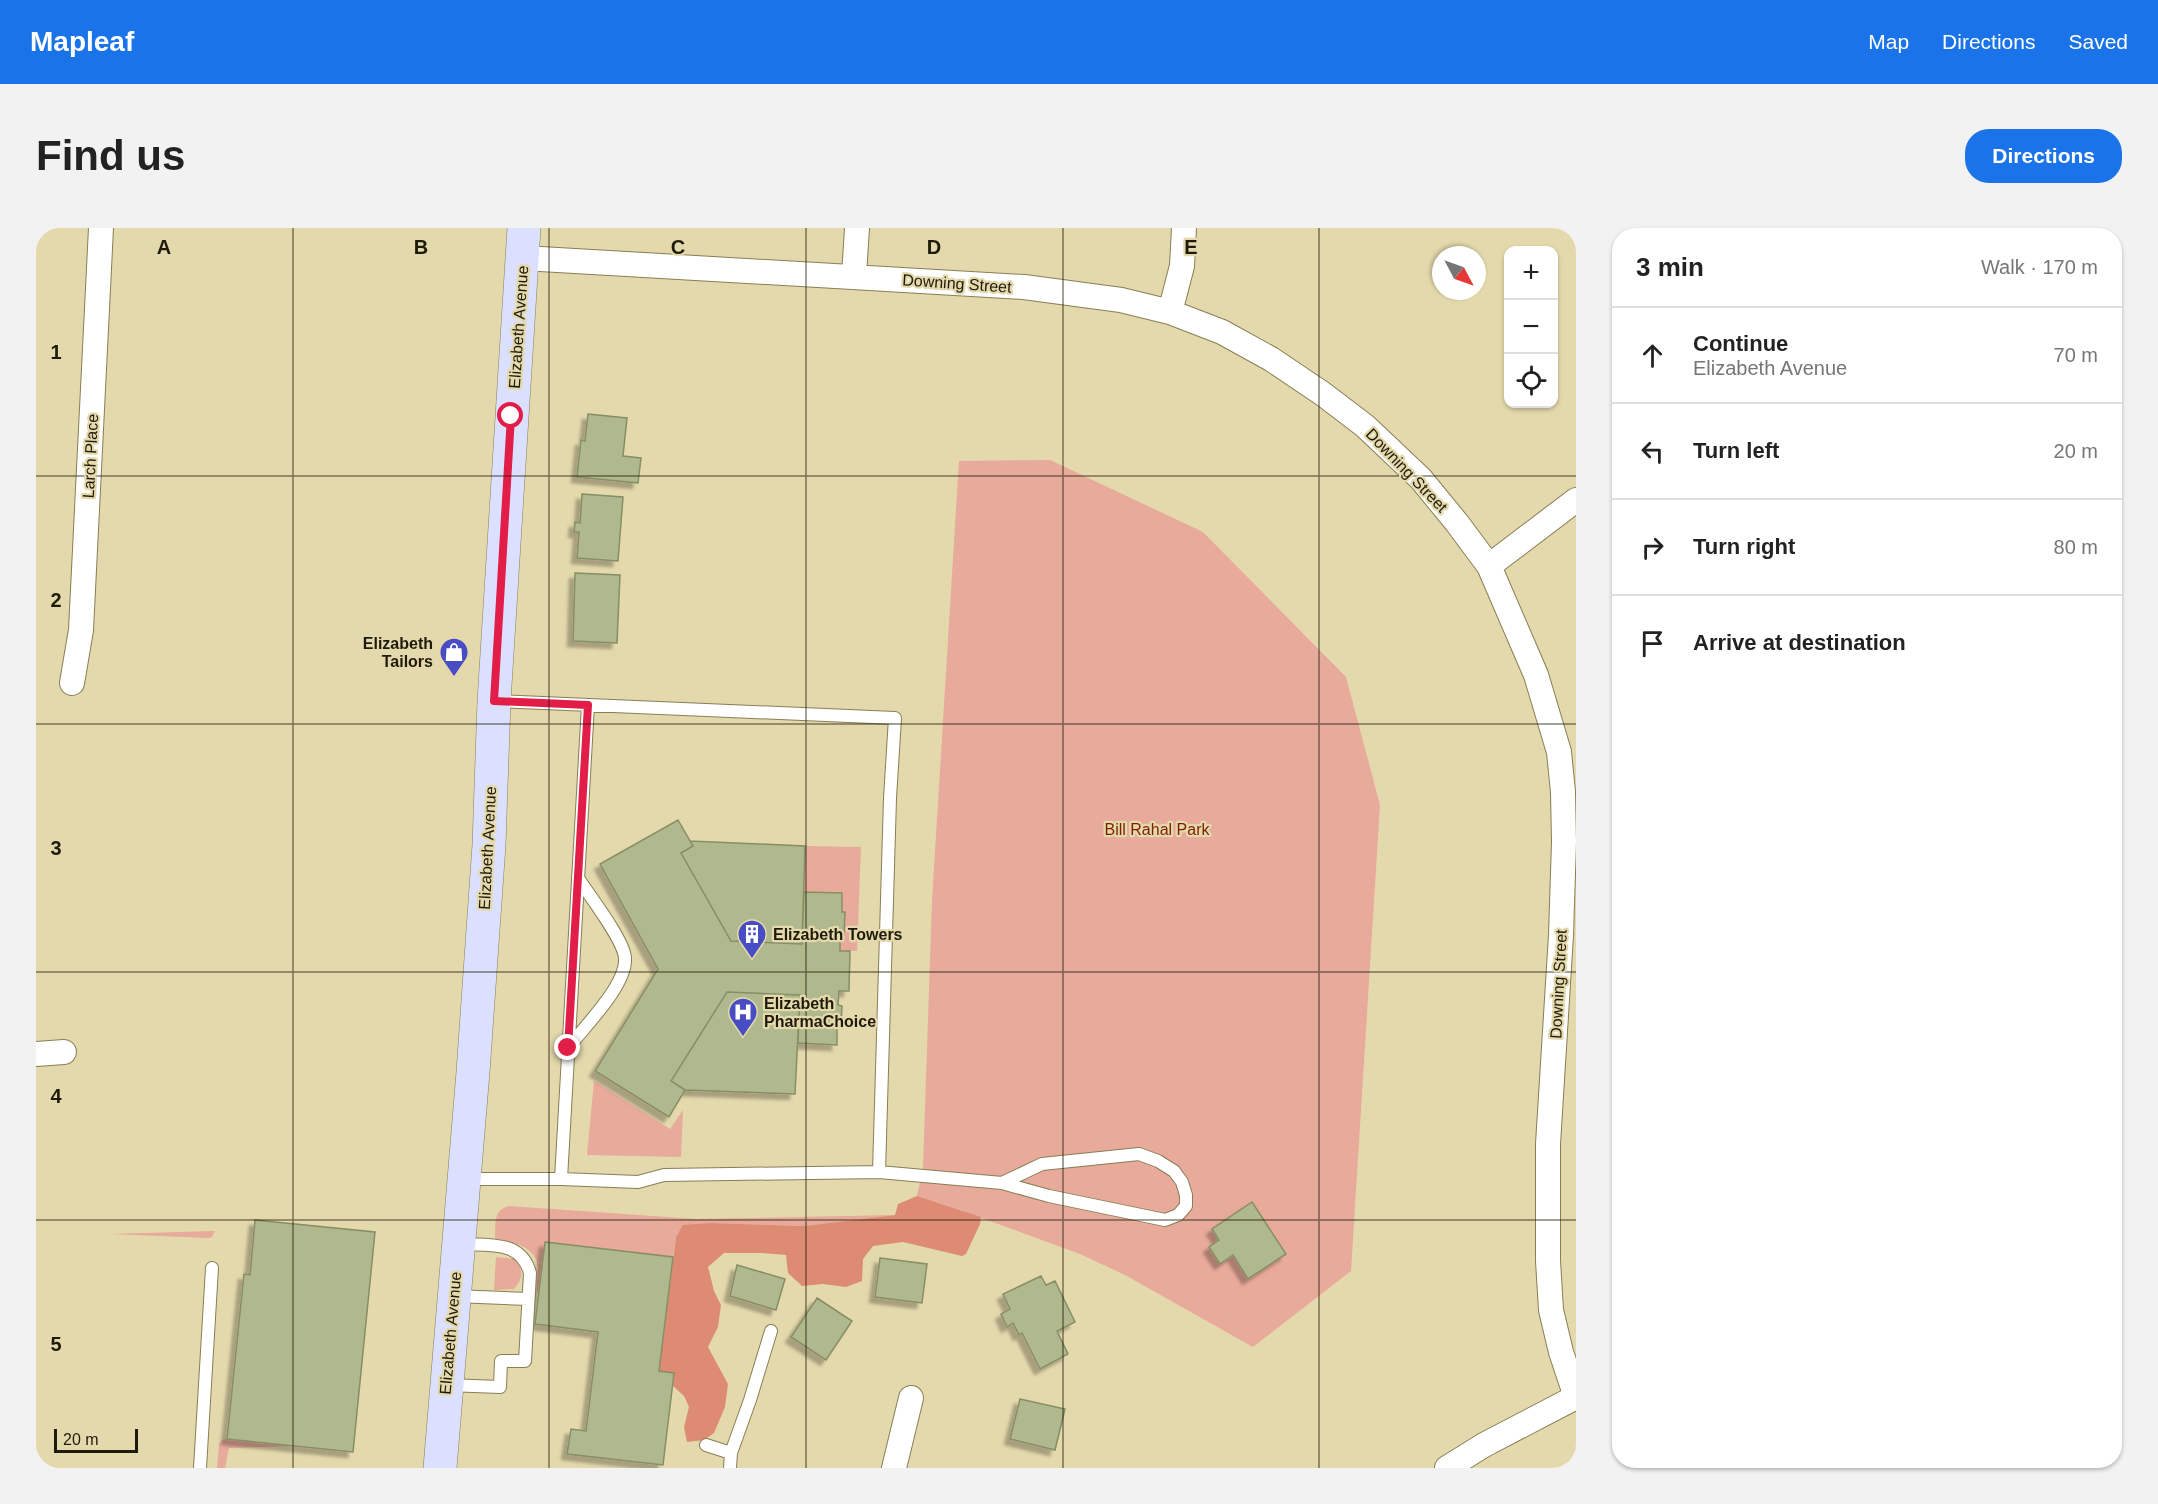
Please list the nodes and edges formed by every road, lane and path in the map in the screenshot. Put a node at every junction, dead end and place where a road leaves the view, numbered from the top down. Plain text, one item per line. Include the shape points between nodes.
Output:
1 (101, 228) edge
2 (857, 228) edge
3 (1184, 228) edge
4 (524, 243) edge
5 (854, 276) junction
6 (1170, 312) junction
7 (1576, 500) edge
8 (1490, 566) junction
9 (72, 682) dead end
10 (494, 701) junction
11 (588, 705) junction
12 (578, 878) junction
13 (568, 1048) junction
14 (64, 1052) dead end
15 (36, 1054) edge
16 (879, 1172) junction
17 (464, 1179) junction
18 (561, 1179) junction
19 (1002, 1183) junction
20 (458, 1244) junction
21 (212, 1268) dead end
22 (453, 1296) junction
23 (528, 1299) junction
24 (771, 1331) dead end
25 (446, 1384) junction
26 (1576, 1397) edge
27 (911, 1398) dead end
28 (706, 1445) dead end
29 (732, 1453) junction
30 (200, 1468) edge
31 (440, 1468) edge
32 (730, 1468) edge
33 (894, 1468) edge
34 (1447, 1468) edge

1 - 9 street, Larch Place via 81,630
2 - 5 street
3 - 6 street via 1182,266
4 - 5 street, Downing Street
4 - 10 main road, Elizabeth Avenue
5 - 6 street, Downing Street via 1024,287 1121,300
6 - 8 street, Downing Street via 1222,332 1271,360 1365,426 1421,479
7 - 8 street
8 - 26 street, Downing Street via 1536,675 1558,752 1563,792 1561,934 1548,1144 1548,1261 1551,1310
10 - 11 lane
10 - 17 main road, Elizabeth Avenue via 489,845
11 - 12 lane
11 - 16 lane via 895,718
12 - 13 lane
12 - 13 lane via 617,938 625,958 621,980
13 - 18 lane
14 - 15 street
16 - 18 lane via 664,1175 638,1182
16 - 19 lane
17 - 18 lane
17 - 20 main road, Elizabeth Avenue
19 - 19 lane via 1165,1220 1178,1215 1186,1206 1182,1182 1174,1171 1138,1154 1042,1164
20 - 22 main road, Elizabeth Avenue
20 - 23 lane via 506,1247 521,1254 530,1273
21 - 30 lane
22 - 23 lane
22 - 25 main road, Elizabeth Avenue
23 - 25 lane via 525,1361 501,1361 500,1387
24 - 29 lane
25 - 31 main road, Elizabeth Avenue
26 - 34 street
27 - 33 street
28 - 29 lane
29 - 32 lane

